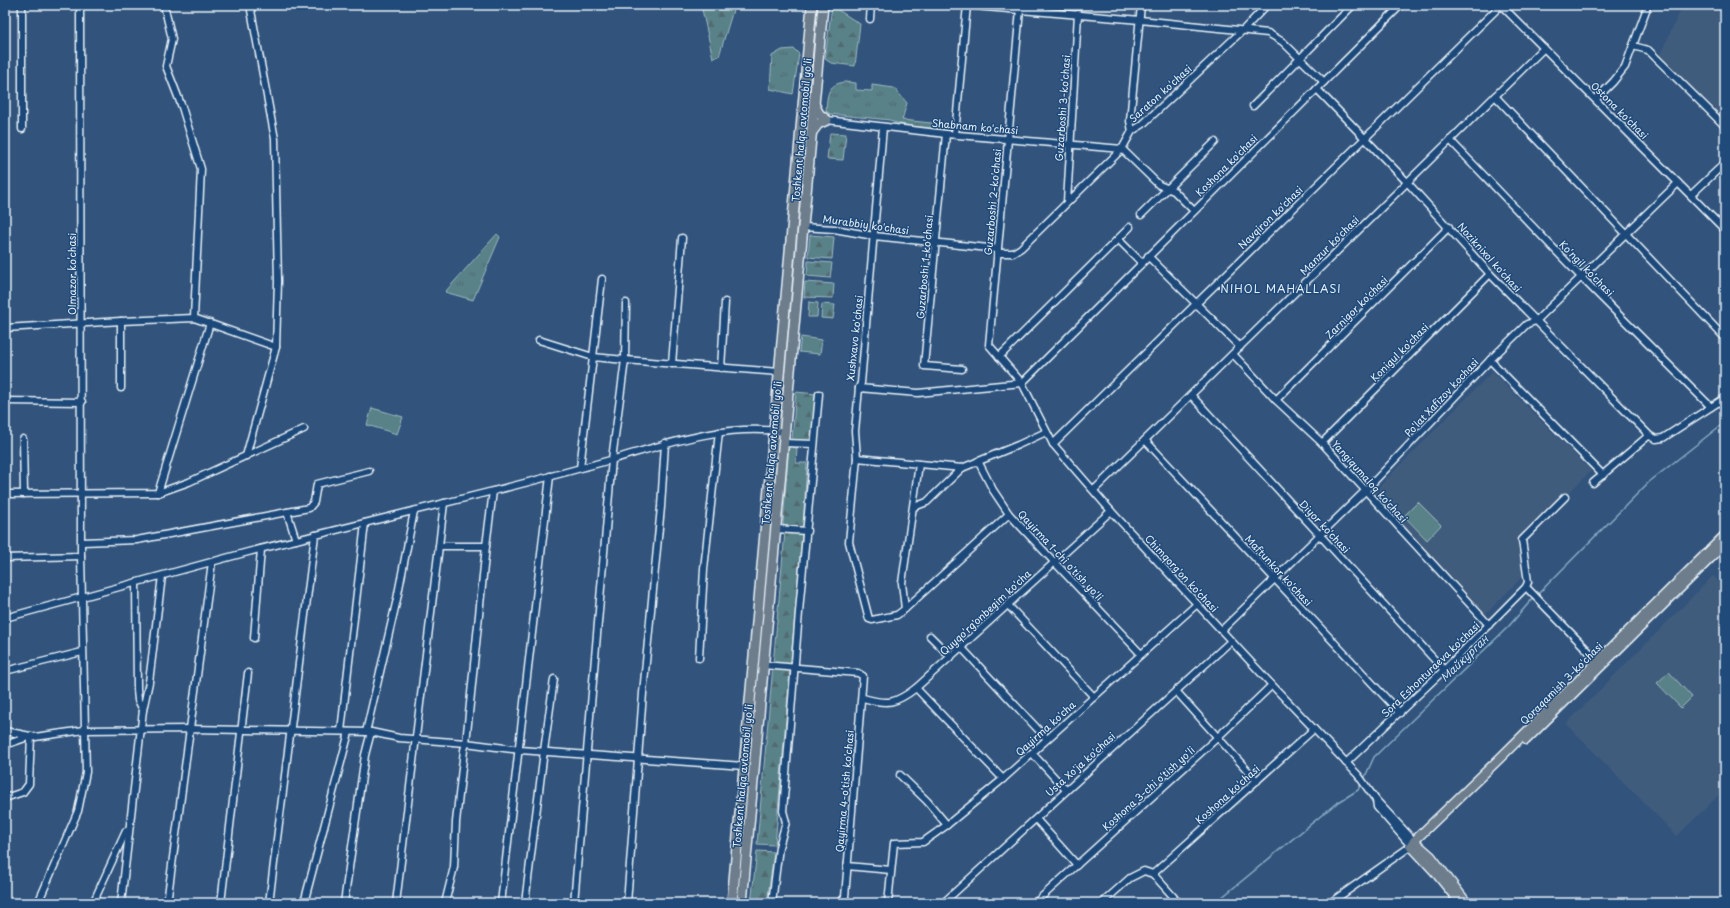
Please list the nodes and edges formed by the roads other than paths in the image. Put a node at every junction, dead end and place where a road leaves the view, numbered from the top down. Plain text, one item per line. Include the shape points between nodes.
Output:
1 (22, 5) edge
2 (80, 5) edge
3 (164, 5) edge
4 (250, 5) edge
5 (812, 5) edge
6 (823, 5) edge
7 (871, 5) edge
8 (962, 5) edge
9 (967, 5) edge
10 (1142, 5) edge
11 (1267, 5) edge
12 (1354, 5) edge
13 (1501, 5) edge
14 (1648, 5) edge
15 (1398, 6) edge
16 (1002, 7) edge
17 (1020, 10) junction
18 (1078, 14) junction
19 (870, 19) dead end
20 (1140, 20) junction
21 (1243, 30) junction
22 (1633, 46) junction
23 (1544, 48) junction
24 (1300, 58) junction
25 (1324, 82) junction
26 (1318, 89) junction
27 (1495, 96) junction
28 (1596, 99) junction
29 (814, 104) junction
30 (1252, 106) dead end
31 (827, 120) junction
32 (1725, 126) edge
33 (883, 127) junction
34 (22, 129) dead end
35 (1132, 131) junction
36 (812, 132) junction
37 (946, 134) junction
38 (955, 134) junction
39 (1365, 138) junction
40 (1008, 139) junction
41 (1450, 140) junction
42 (1215, 142) dead end
43 (1069, 144) junction
44 (1122, 149) junction
45 (1725, 163) edge
46 (1407, 182) junction
47 (1678, 183) junction
48 (1168, 188) junction
49 (1691, 195) junction
50 (1067, 202) junction
51 (1194, 211) junction
52 (1141, 215) dead end
53 (1130, 227) dead end
54 (1449, 227) junction
55 (803, 230) junction
56 (1725, 230) edge
57 (792, 233) junction
58 (1625, 234) junction
59 (874, 236) junction
60 (682, 238) dead end
61 (1118, 239) junction
62 (936, 243) junction
63 (998, 251) junction
64 (1148, 256) junction
65 (1142, 263) junction
66 (1490, 274) junction
67 (1580, 277) junction
68 (602, 279) dead end
69 (725, 302) dead end
70 (626, 303) dead end
71 (1196, 303) junction
72 (194, 318) junction
73 (121, 321) junction
74 (1536, 321) junction
75 (82, 323) junction
76 (210, 323) junction
77 (5, 328) edge
78 (1725, 338) edge
79 (540, 340) dead end
80 (276, 347) junction
81 (1240, 347) junction
82 (1233, 354) junction
83 (593, 357) junction
84 (999, 357) junction
85 (625, 360) junction
86 (1490, 360) junction
87 (672, 364) junction
88 (721, 368) junction
89 (962, 369) dead end
90 (779, 372) junction
91 (1022, 383) junction
92 (121, 388) dead end
93 (859, 388) junction
94 (819, 394) dead end
95 (1191, 395) junction
96 (1725, 398) edge
97 (5, 400) edge
98 (1276, 400) junction
99 (82, 402) junction
100 (1711, 407) junction
101 (304, 429) dead end
102 (774, 431) junction
103 (719, 432) junction
104 (785, 432) junction
105 (1046, 432) junction
106 (1650, 436) junction
107 (23, 439) dead end
108 (1145, 440) junction
109 (665, 443) junction
110 (784, 443) junction
111 (1322, 443) junction
112 (814, 444) junction
113 (1053, 444) junction
114 (246, 456) junction
115 (857, 458) junction
116 (612, 459) junction
117 (978, 461) junction
118 (919, 464) junction
119 (580, 468) junction
120 (962, 468) junction
121 (369, 471) dead end
122 (1603, 475) junction
123 (550, 476) junction
124 (1593, 483) dead end
125 (1094, 490) junction
126 (494, 491) junction
127 (1365, 491) junction
128 (158, 492) junction
129 (5, 494) edge
130 (24, 494) junction
131 (82, 494) junction
132 (1564, 497) dead end
133 (444, 503) junction
134 (914, 507) junction
135 (414, 511) junction
136 (1111, 511) junction
137 (287, 512) junction
138 (1009, 514) junction
139 (365, 523) junction
140 (776, 529) junction
141 (807, 531) junction
142 (315, 535) junction
143 (1320, 535) junction
144 (1725, 535) edge
145 (296, 540) junction
146 (82, 542) junction
147 (1725, 544) edge
148 (439, 546) junction
149 (486, 546) junction
150 (261, 549) junction
151 (82, 556) junction
152 (5, 558) edge
153 (212, 562) junction
154 (1053, 562) junction
155 (162, 576) junction
156 (1274, 579) junction
157 (136, 583) junction
158 (1526, 588) junction
159 (81, 598) junction
160 (1197, 604) junction
161 (1008, 605) junction
162 (905, 609) junction
163 (5, 618) edge
164 (1489, 625) junction
165 (1222, 630) junction
166 (930, 636) dead end
167 (254, 638) dead end
168 (1231, 640) junction
169 (962, 647) junction
170 (82, 652) junction
171 (1141, 654) junction
172 (951, 657) junction
173 (698, 658) dead end
174 (1600, 663) junction
175 (763, 665) junction
176 (795, 666) junction
177 (1444, 670) junction
178 (5, 671) edge
179 (248, 673) dead end
180 (554, 679) dead end
181 (1272, 685) junction
182 (916, 688) junction
183 (1176, 691) junction
184 (1094, 697) junction
185 (863, 698) junction
186 (143, 710) junction
187 (1400, 713) junction
188 (141, 729) junction
189 (190, 729) junction
190 (84, 730) junction
191 (240, 730) junction
192 (291, 730) junction
193 (1314, 730) junction
194 (5, 731) edge
195 (341, 731) junction
196 (349, 732) junction
197 (369, 732) junction
198 (31, 736) junction
199 (1218, 737) junction
200 (416, 739) junction
201 (1047, 739) junction
202 (466, 743) junction
203 (5, 745) edge
204 (520, 750) junction
205 (544, 751) junction
206 (1032, 753) junction
207 (588, 754) junction
208 (639, 757) junction
209 (1346, 763) junction
210 (744, 766) junction
211 (900, 775) dead end
212 (1003, 779) junction
213 (1257, 780) junction
214 (1066, 790) junction
215 (5, 798) edge
216 (1036, 819) junction
217 (947, 825) junction
218 (129, 826) junction
219 (1414, 844) junction
220 (1077, 865) junction
221 (847, 866) junction
222 (891, 870) junction
223 (1153, 874) junction
224 (38, 903) edge
225 (93, 903) edge
226 (121, 903) edge
227 (167, 903) edge
228 (221, 903) edge
229 (269, 903) edge
230 (304, 903) edge
231 (344, 903) edge
232 (396, 903) edge
233 (445, 903) edge
234 (501, 903) edge
235 (525, 903) edge
236 (574, 903) edge
237 (627, 903) edge
238 (732, 903) edge
239 (742, 903) edge
240 (772, 903) edge
241 (840, 903) edge
242 (888, 903) edge
243 (943, 903) edge
244 (1035, 903) edge
245 (1102, 903) edge
246 (1179, 903) edge
247 (1330, 903) edge
248 (1460, 903) edge
249 (1467, 903) edge

1 - 34 street
2 - 75 street, Olmazor ko'chasi
3 - 72 street via 172,39 166,66 201,169
4 - 80 street via 275,139 278,281
5 - 57 highway, Toshkent halqa avtomobil yo'li
6 - 29 highway, Toshkent halqa avtomobil yo'li
7 - 19 street
8 - 9 street
9 - 16 street
9 - 38 street
10 - 20 street
11 - 21 street, Saraton ko'chasi
12 - 24 street
13 - 23 street, Ostona ko'chasi
13 - 39 street, Navqiron ko'chasi
14 - 22 street
15 - 25 street, Koshona ko'chasi
16 - 17 street
17 - 18 street
17 - 40 street, Guzarboshi 2-ko'chasi
18 - 20 street
18 - 43 street, Guzarboshi 3-ko'chasi
20 - 21 street
20 - 35 street via 1130,121
21 - 24 street via 1257,30 1276,36
21 - 35 street, Saraton ko'chasi via 1142,125
22 - 28 street via 1622,72
22 - 32 street via 1648,50
23 - 27 street, Manzur ko'chasi
23 - 28 street, Ostona ko'chasi
24 - 25 street
24 - 30 street
25 - 26 street, Koshona ko'chasi
26 - 39 street, Noziknixol ko'chasi
26 - 51 street, Koshona ko'chasi
27 - 41 street, Manzur ko'chasi
27 - 58 street
28 - 47 street, Ostona ko'chasi
29 - 31 highway via 819,114
29 - 36 highway, Toshkent halqa avtomobil yo'li
31 - 33 street, Shabnam ko'chasi
31 - 36 highway via 818,124
33 - 37 street, Shabnam ko'chasi
33 - 59 street, Xushxavo ko'chasi
35 - 44 street, Saraton ko'chasi
36 - 55 highway, Toshkent halqa avtomobil yo'li
37 - 38 street, Shabnam ko'chasi
37 - 62 street, Guzarboshi 1-ko'chasi
38 - 40 street, Shabnam ko'chasi
39 - 46 street, Noziknixol ko'chasi
39 - 71 street, Navqiron ko'chasi
40 - 43 street, Shabnam ko'chasi
40 - 63 street, Guzarboshi 2-ko'chasi
41 - 46 street, Manzur ko'chasi
41 - 67 street, Ko'ngil ko'chasi
42 - 48 street
43 - 44 street, Shabnam ko'chasi
43 - 50 street, Guzarboshi 3-ko'chasi
44 - 48 street via 1159,185
44 - 50 street, Saraton ko'chasi
45 - 49 street
46 - 54 street, Noziknixol ko'chasi
46 - 81 street, Manzur ko'chasi
47 - 49 street, Ostona ko'chasi
47 - 58 street, Po'lat Xafizov kochasi
48 - 51 street
48 - 52 street
49 - 56 street, Ostona ko'chasi
50 - 63 street, Saraton ko'chasi via 1016,252
51 - 64 street, Koshona ko'chasi
53 - 61 street
54 - 66 street, Noziknixol ko'chasi
54 - 98 street, Zarnigor ko'chasi
55 - 57 highway
55 - 59 street, Murabbiy ko'chasi via 834,229
55 - 104 highway, Toshkent halqa avtomobil yo'li
57 - 90 highway, Toshkent halqa avtomobil yo'li
58 - 67 street, Po'lat Xafizov kochasi
58 - 78 street
59 - 62 street, Murabbiy ko'chasi
59 - 93 street, Xushxavo ko'chasi
60 - 87 street
61 - 65 street
61 - 84 street
62 - 63 street, Murabbiy ko'chasi
62 - 89 street, Guzarboshi 1-ko'chasi via 924,366
63 - 84 street, Guzarboshi 2-ko'chasi via 988,340
64 - 65 street, Koshona ko'chasi
64 - 71 street
65 - 91 street, Koshona ko'chasi
66 - 74 street, Noziknixol ko'chasi
66 - 111 street, Konigul ko'chasi
67 - 74 street, Po'lat Xafizov kochasi
67 - 100 street, Ko'ngil ko'chasi
68 - 83 street
69 - 88 street
70 - 85 street
71 - 81 street
71 - 113 street, Navqiron ko'chasi
72 - 73 street
72 - 76 street
73 - 75 street
73 - 92 street
74 - 86 street, Po'lat Xafizov kochasi via 1527,324
74 - 106 street, Noziknixol ko'chasi
75 - 77 street
75 - 99 street, Olmazor ko'chasi
76 - 80 street
76 - 128 street
79 - 83 street
80 - 114 street
81 - 82 street, Manzur ko'chasi
82 - 95 street, Manzur ko'chasi
82 - 98 street, Yangiqumaloq ko'chasi
83 - 85 street
83 - 119 street
84 - 91 street, Guzarboshi 2-ko'chasi
85 - 87 street
85 - 116 street
86 - 122 street
86 - 127 street, Po'lat Xafizov kochasi
87 - 88 street
88 - 90 street
90 - 102 highway, Toshkent halqa avtomobil yo'li
91 - 93 street, Xushxavo ko'chasi via 918,393
91 - 105 street, Chimqorg'on ko'chasi
93 - 115 street via 855,431
94 - 112 street
95 - 108 street, Manzur ko'chasi
95 - 143 street, Diyor ko'chasi
96 - 100 street
97 - 99 street
98 - 111 street, Yangiqumaloq ko'chasi
99 - 131 street, Olmazor ko'chasi
100 - 106 street via 1663,438 1656,439
101 - 114 street
102 - 103 street
102 - 104 street
102 - 210 highway, Toshkent halqa avtomobil yo'li
103 - 109 street
103 - 173 street via 704,569
104 - 110 highway, Toshkent halqa avtomobil yo'li
105 - 113 street, Chimqorg'on ko'chasi
105 - 117 street
106 - 122 street
107 - 130 street
108 - 125 street, Manzur ko'chasi
108 - 156 street, Maftunkor ko'chasi
109 - 116 street
109 - 208 street
110 - 112 street
110 - 140 highway, Toshkent halqa avtomobil yo'li
111 - 127 street, Yangiqumaloq ko'chasi
112 - 141 street
113 - 125 street, Chimqorg'on ko'chasi
114 - 128 street via 189,482
115 - 118 street
115 - 162 street via 849,542 869,619 897,615
116 - 119 street
116 - 207 street
117 - 120 street
117 - 138 street, Qayirma 1-chi o'tish yo'li
118 - 120 street
118 - 134 street
119 - 123 street
120 - 134 street via 927,502
121 - 137 street via 317,484 313,505
122 - 124 street
123 - 126 street
123 - 204 street
125 - 136 street, Chimqorg'on ko'chasi
126 - 133 street
126 - 149 street
127 - 143 street, Po'lat Xafizov kochasi
127 - 164 street, Yangiqumaloq ko'chasi
128 - 131 street
129 - 130 street
130 - 131 street
131 - 146 street, Olmazor ko'chasi
132 - 158 street via 1521,542 1528,582
133 - 135 street
133 - 148 street
134 - 162 street via 902,583
135 - 139 street
135 - 197 street
136 - 154 street, Quyqo'rg'onbegim ko'cha
136 - 160 street, Chimqorg'on ko'chasi
137 - 145 street
137 - 146 street via 137,540
138 - 154 street, Qayirma 1-chi o'tish yo'li
138 - 162 street
139 - 142 street
139 - 195 street
140 - 141 street
140 - 175 highway, Toshkent halqa avtomobil yo'li
141 - 176 street
142 - 145 street
142 - 192 street
143 - 156 street, Po'lat Xafizov kochasi
143 - 177 street, Diyor ko'chasi
144 - 174 main road, Qoraqamish 3-ko'chasi
145 - 150 street
146 - 151 street, Olmazor ko'chasi
147 - 174 main road, Qoraqamish 3-ko'chasi
148 - 149 street
148 - 200 street
149 - 202 street
150 - 153 street
150 - 167 street
151 - 152 street
151 - 159 street, Olmazor ko'chasi
153 - 155 street
153 - 189 street
154 - 161 street, Quyqo'rg'onbegim ko'cha
154 - 171 street, Qayirma 1-chi o'tish yo'li
155 - 157 street
155 - 186 street via 149,682
156 - 165 street, Po'lat Xafizov kochasi
156 - 187 street, Maftunkor ko'chasi
157 - 159 street
157 - 186 street via 137,688 138,700
158 - 164 street, Sora Eshonturaeva ko'chasi
158 - 174 street
159 - 163 street
159 - 170 street, Olmazor ko'chasi
160 - 165 street, Chimqorg'on ko'chasi
160 - 171 street, Qayirma ko'cha
161 - 169 street, Quyqo'rg'onbegim ko'cha
161 - 184 street
164 - 177 street, Sora Eshonturaeva ko'chasi
165 - 168 street, Chimqorg'on ko'chasi
166 - 172 street
168 - 181 street, Chimqorg'on ko'chasi
168 - 183 street, Usta Xo'ja ko'chasi
169 - 172 street, Quyqo'rg'onbegim ko'cha
169 - 201 street
170 - 178 street
170 - 190 street, Olmazor ko'chasi
171 - 184 street, Qayirma ko'cha
172 - 182 street, Quyqo'rg'onbegim ko'cha
174 - 219 main road, Qoraqamish 3-ko'chasi
175 - 176 street
175 - 239 highway, Toshkent halqa avtomobil yo'li
176 - 185 street, Qayirma 4-o'tish ko'chasi via 858,673 864,680
176 - 240 street via 783,811 786,822 779,847
177 - 187 street, Sora Eshonturaeva ko'chasi
179 - 191 street
180 - 205 street
181 - 193 street, Chimqorg'on ko'chasi
181 - 199 street, Koshona 3-chi o'tish yo'li
182 - 185 street, Quyqo'rg'onbegim ko'cha via 892,703 880,703
182 - 212 street
183 - 199 street
183 - 214 street, Usta Xo'ja ko'chasi
184 - 201 street, Qayirma ko'cha
185 - 221 street, Qayirma 4-o'tish ko'chasi
186 - 188 street
187 - 209 street, Sora Eshonturaeva ko'chasi
188 - 189 street
188 - 190 street
188 - 218 street
189 - 191 street
189 - 227 street
190 - 198 street
190 - 224 street, Olmazor ko'chasi via 86,772 78,811
191 - 192 street
191 - 228 street
192 - 195 street
192 - 229 street
193 - 209 street, Chimqorg'on ko'chasi
193 - 213 street, Koshona ko'chasi
194 - 198 street
195 - 196 street
196 - 197 street
196 - 230 street
197 - 200 street
197 - 231 street
198 - 203 street
198 - 215 street via 29,784 23,792
199 - 213 street
199 - 220 street, Koshona 3-chi o'tish yo'li
200 - 202 street
200 - 232 street
201 - 206 street, Qayirma ko'cha
202 - 204 street
202 - 233 street via 456,822 454,867
204 - 205 street
204 - 234 street
205 - 207 street
205 - 235 street
206 - 212 street, Qayirma ko'cha
206 - 214 street
207 - 208 street
207 - 236 street
208 - 210 street
208 - 237 street
209 - 219 street, Chimqorg'on ko'chasi
210 - 238 highway, Toshkent halqa avtomobil yo'li
211 - 217 street
212 - 217 street, Qayirma ko'cha
213 - 223 street, Koshona ko'chasi
214 - 216 street, Usta Xo'ja ko'chasi
216 - 220 street
216 - 243 street, Usta Xo'ja ko'chasi
217 - 222 street, Qayirma ko'cha via 923,842 894,843
218 - 225 street
218 - 226 street
219 - 247 street, Qoraqamish 3-ko'chasi
219 - 248 main road
219 - 249 main road via 1431,856
220 - 244 street, Koshona 3-chi o'tish yo'li
221 - 222 street
221 - 241 street, Qayirma 4-o'tish ko'chasi via 844,897
222 - 242 street
223 - 245 street via 1144,871 1136,874
223 - 246 street

